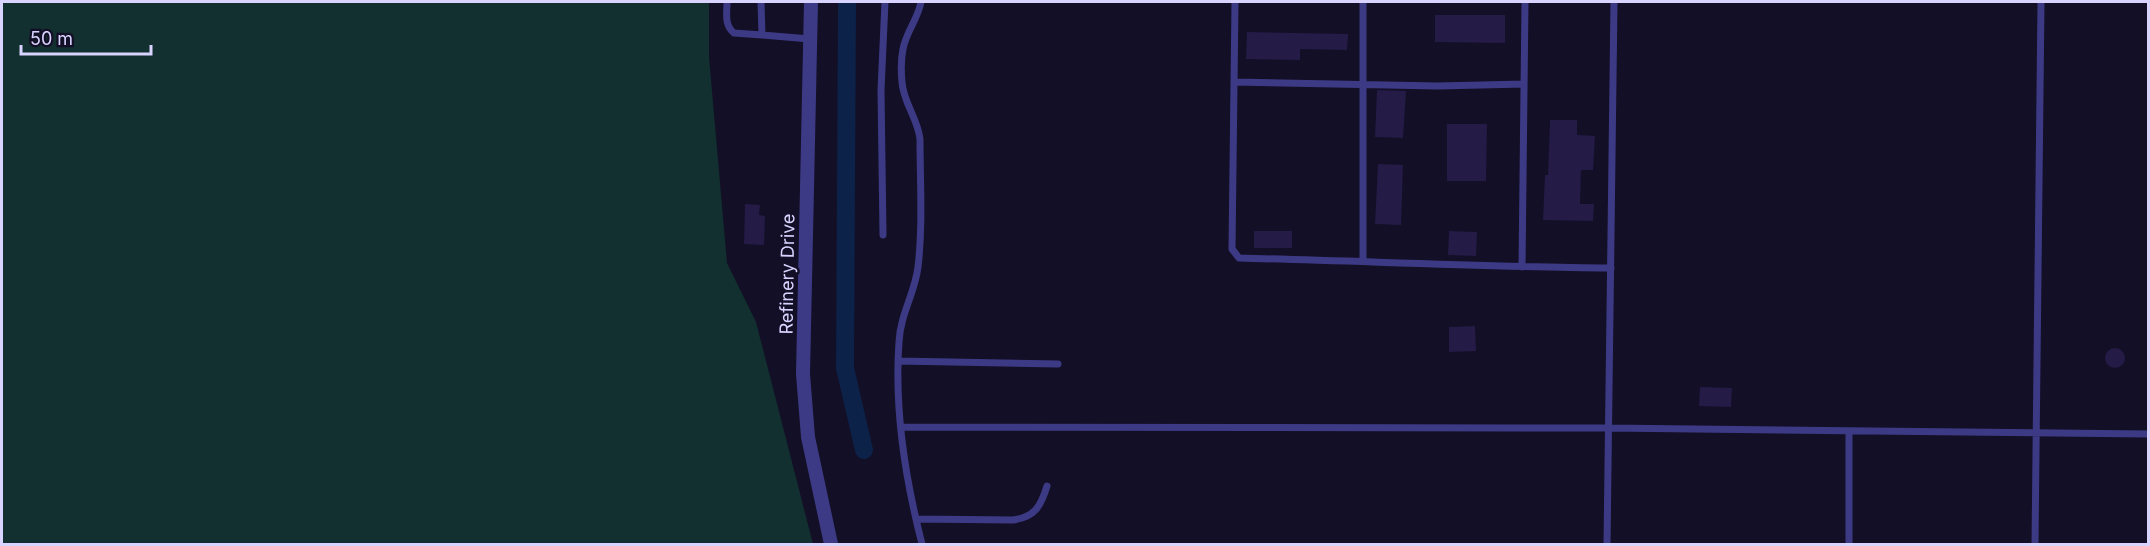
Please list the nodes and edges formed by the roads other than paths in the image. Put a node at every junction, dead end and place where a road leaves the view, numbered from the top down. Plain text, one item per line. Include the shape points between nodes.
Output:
1 (727, 2) edge
2 (761, 2) edge
3 (811, 2) edge
4 (885, 2) edge
5 (921, 2) edge
6 (1235, 2) edge
7 (1363, 2) edge
8 (1525, 2) edge
9 (1614, 2) edge
10 (2041, 2) edge
11 (762, 35) junction
12 (810, 39) junction
13 (1235, 82) junction
14 (1524, 84) junction
15 (1363, 85) junction
16 (883, 235) dead end
17 (1363, 261) junction
18 (1522, 267) junction
19 (1611, 268) junction
20 (898, 361) junction
21 (1058, 364) dead end
22 (901, 427) junction
23 (1609, 428) junction
24 (1849, 431) junction
25 (2037, 432) junction
26 (2148, 434) edge
27 (1047, 486) dead end
28 (916, 519) junction
29 (831, 544) edge
30 (922, 544) edge
31 (1607, 544) edge
32 (1849, 544) edge
33 (2035, 544) edge

1 - 11 lane via 731,31
2 - 11 lane
3 - 12 street, Refinery Drive
4 - 16 lane via 881,90
5 - 20 lane via 903,49 902,84 920,139 919,239 918,269 902,317
6 - 13 lane
7 - 15 lane
8 - 14 lane
9 - 19 lane
10 - 25 lane
11 - 12 lane
12 - 29 street, Refinery Drive via 803,374 808,437
13 - 15 lane
13 - 17 lane via 1233,253 1239,258
14 - 15 lane
14 - 18 lane
15 - 17 lane
17 - 18 lane
18 - 19 lane
19 - 23 lane
20 - 21 lane
20 - 22 lane
22 - 23 lane
22 - 28 lane via 902,453
23 - 24 lane
23 - 31 lane
24 - 25 lane
24 - 32 lane
25 - 26 lane
25 - 33 lane
27 - 28 lane via 1037,510 1023,519
28 - 30 lane

